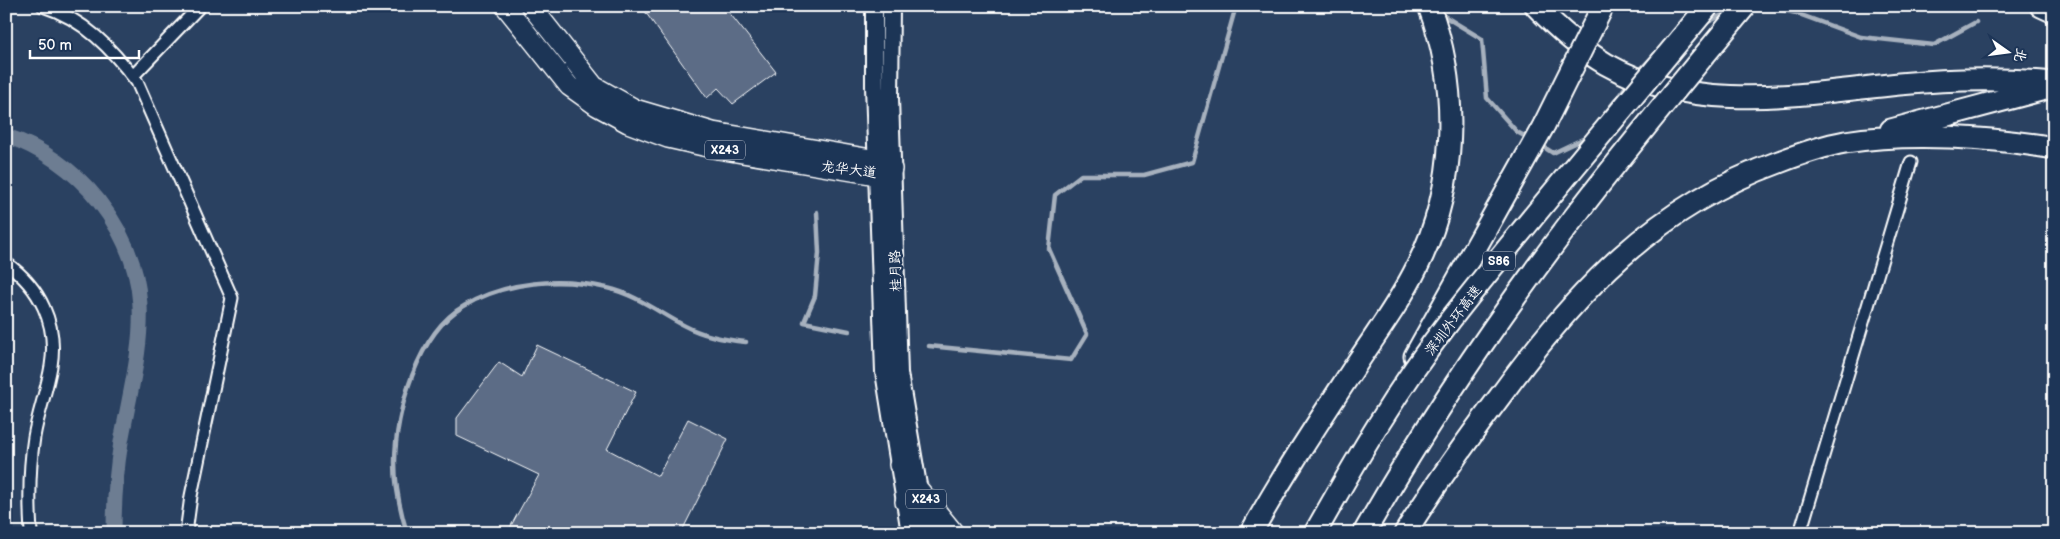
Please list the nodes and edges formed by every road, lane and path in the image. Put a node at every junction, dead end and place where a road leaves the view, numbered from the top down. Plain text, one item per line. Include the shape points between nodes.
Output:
1 (43, 6) edge
2 (200, 6) edge
3 (505, 6) edge
4 (531, 6) edge
5 (874, 6) edge
6 (890, 6) edge
7 (1429, 6) edge
8 (1536, 6) edge
9 (1603, 6) edge
10 (1708, 6) edge
11 (1745, 6) edge
12 (2042, 6) edge
13 (2054, 12) edge
14 (133, 76) junction
15 (2054, 85) edge
16 (1845, 142) junction
17 (2054, 148) edge
18 (1911, 162) dead end
19 (882, 168) junction
20 (6, 263) edge
21 (899, 465) joint
22 (1346, 477) junction
23 (912, 496) junction
24 (923, 531) edge
25 (30, 533) edge
26 (186, 533) edge
27 (954, 533) edge
28 (1251, 533) edge
29 (1315, 533) edge
30 (1364, 533) edge
31 (1405, 533) edge
32 (1800, 533) edge

1 - 14 street via 86,27 114,52
2 - 14 street
3 - 19 main road, 龙华大道 / X243 via 569,86 628,123 668,138 712,148
4 - 19 main road, 龙华大道 / X243 via 594,86 635,109 713,132
5 - 19 main road, 桂月路 via 874,86
6 - 19 main road, 桂月路 via 889,86
7 - 28 highway via 1446,66 1450,107 1449,148 1433,228 1418,266 1398,302 1277,485
8 - 15 highway, bridge via 1561,32 1606,64 1674,90 1719,97 1775,97 1902,84 2026,80
9 - 22 highway, bridge via 1544,125
10 - 22 highway, 深圳外环高速 / S86, bridge via 1450,320
11 - 30 highway, S86, bridge via 1588,200 1520,292 1406,460
12 - 13 highway
14 - 26 street via 154,116 232,298
15 - 16 highway
16 - 17 highway via 1951,138
16 - 31 highway via 1798,155 1720,186 1651,231 1612,263 1538,344 1447,467
18 - 32 street
19 - 21 main road, 桂月路 via 884,372
19 - 23 main road, 桂月路 via 898,373
20 - 25 street via 29,283 44,306 53,346 31,462
21 - 23 main road, X243
22 - 29 highway, 深圳外环高速 / S86, bridge
23 - 24 main road, X243
23 - 27 main road, X243

